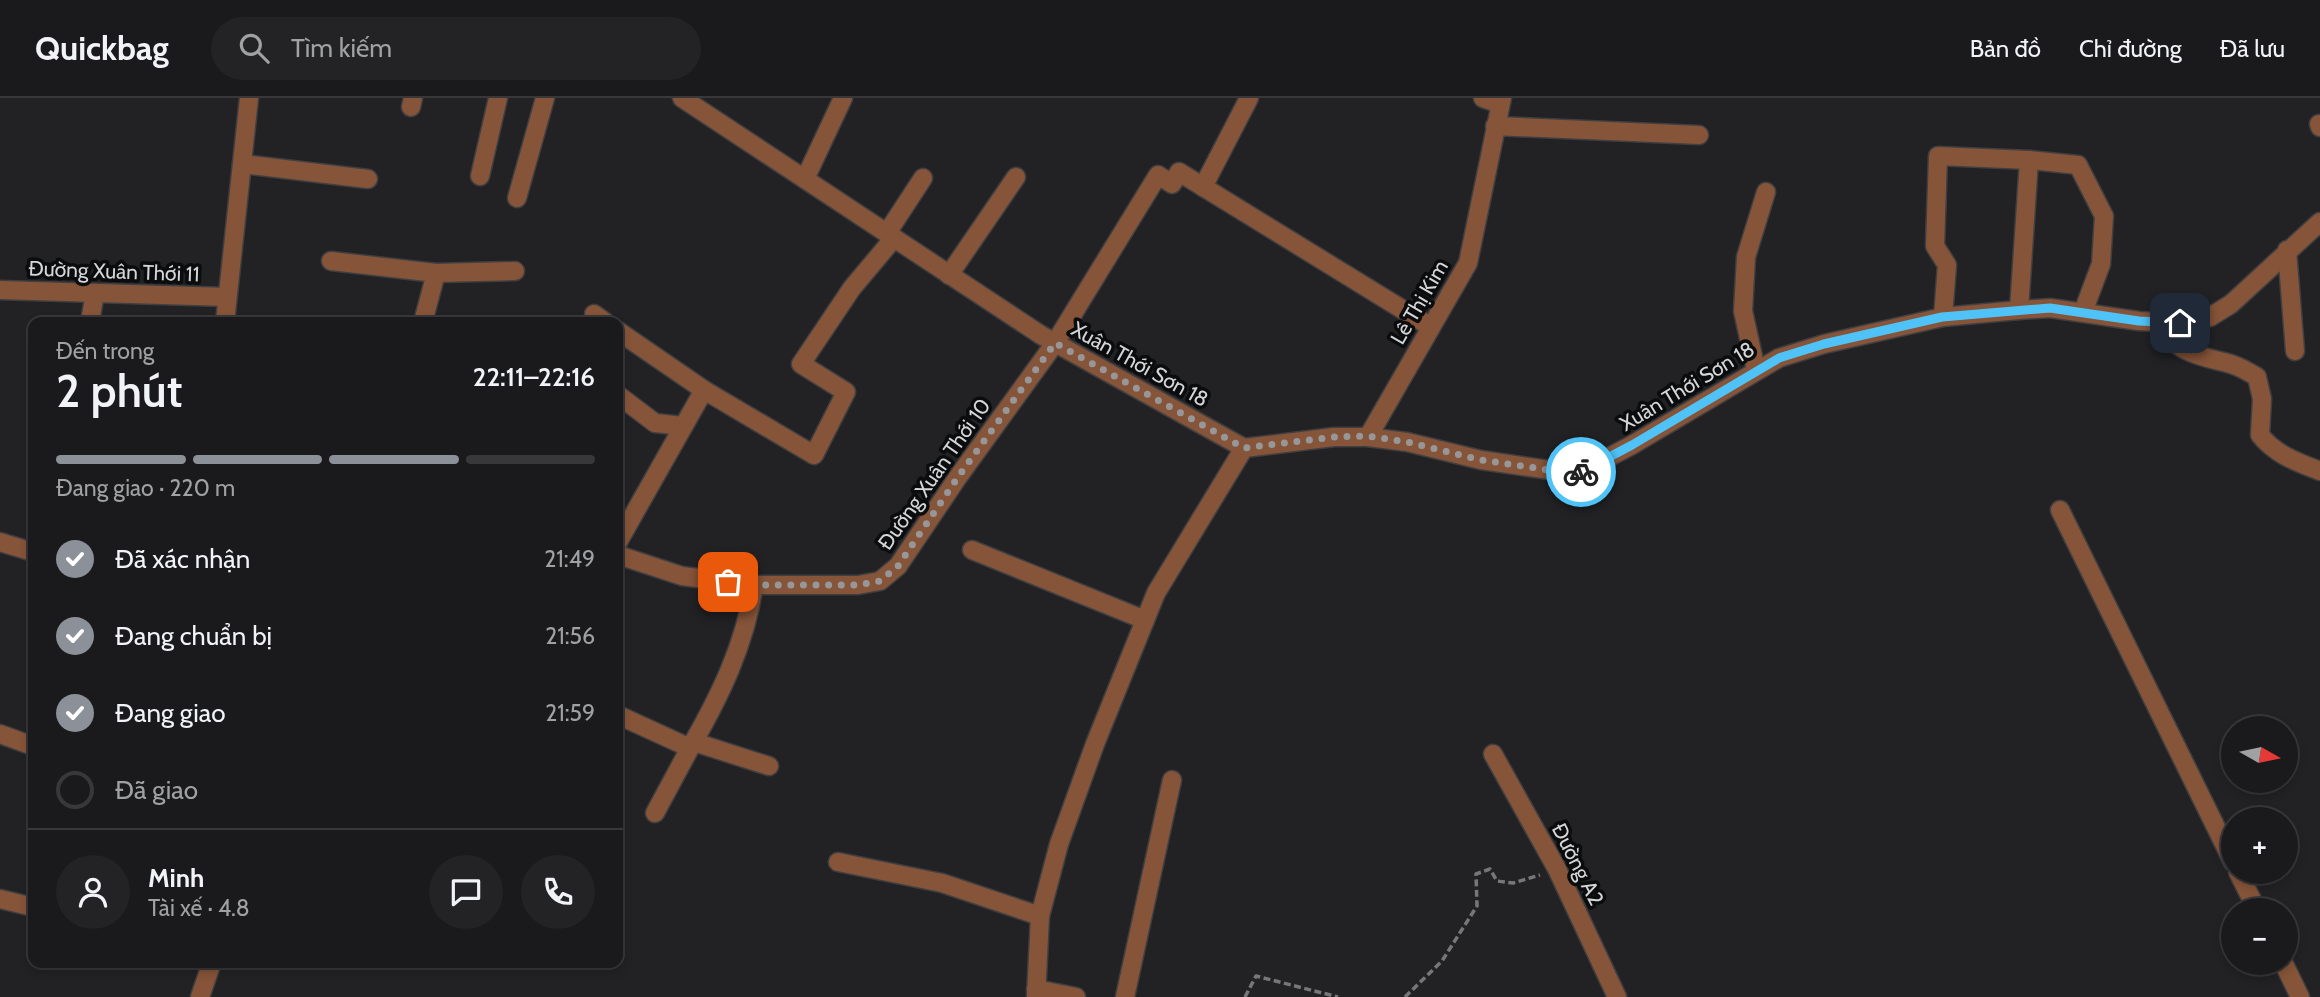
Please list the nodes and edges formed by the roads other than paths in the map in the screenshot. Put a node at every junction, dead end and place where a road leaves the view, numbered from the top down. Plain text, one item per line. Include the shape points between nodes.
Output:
1 (249, 98) edge
2 (498, 98) edge
3 (545, 98) edge
4 (682, 98) edge
5 (843, 98) edge
6 (1249, 98) edge
7 (1495, 100) edge
8 (1495, 126) junction
9 (1699, 135) dead end
10 (2029, 160) junction
11 (242, 164) junction
12 (481, 176) dead end
13 (1016, 177) dead end
14 (923, 178) dead end
15 (368, 179) dead end
16 (805, 179) junction
17 (1203, 187) junction
18 (1766, 192) dead end
19 (517, 198) dead end
20 (2320, 222) edge
21 (890, 236) junction
22 (2287, 250) junction
23 (331, 261) dead end
24 (515, 271) dead end
25 (436, 273) junction
26 (949, 275) junction
27 (0, 290) edge
28 (95, 293) junction
29 (227, 298) junction
30 (2019, 310) junction
31 (2083, 312) junction
32 (91, 317) edge
33 (225, 317) edge
34 (424, 317) edge
35 (1942, 317) junction
36 (2164, 322) junction
37 (1431, 327) junction
38 (623, 334) edge
39 (1055, 343) junction
40 (2295, 351) dead end
41 (1756, 370) junction
42 (704, 390) junction
43 (623, 399) edge
44 (683, 426) junction
45 (1368, 436) junction
46 (1244, 448) junction
47 (2320, 471) edge
48 (2060, 510) dead end
49 (623, 533) edge
50 (0, 542) edge
51 (28, 550) edge
52 (972, 550) dead end
53 (623, 557) edge
54 (754, 585) junction
55 (1145, 620) junction
56 (623, 717) edge
57 (0, 734) edge
58 (28, 744) edge
59 (692, 745) junction
60 (1493, 754) dead end
61 (769, 766) dead end
62 (1172, 780) dead end
63 (655, 813) dead end
64 (2221, 838) edge
65 (838, 862) dead end
66 (0, 899) edge
67 (28, 906) edge
68 (1040, 916) junction
69 (210, 968) edge
70 (2289, 975) edge
71 (1036, 993) edge
72 (200, 997) edge
73 (1076, 997) edge
74 (1125, 997) edge
75 (1617, 997) edge
76 (2300, 997) edge

1 - 11 street
2 - 12 street
3 - 19 street
4 - 16 street, Xuân Thới Sơn 18
5 - 16 street
6 - 17 street
7 - 8 street, Lê Thị Kim
8 - 9 street
8 - 37 street, Lê Thị Kim via 1468,263
10 - 30 street
10 - 31 street via 2078,165 2104,216 2101,264
10 - 35 street via 1938,156 1935,246 1947,265
11 - 15 street
11 - 29 street
13 - 26 street
14 - 21 street
16 - 21 street, Xuân Thới Sơn 18
17 - 37 street
17 - 39 street, Đường Xuân Thới 10 via 1179,172 1172,184 1158,175
18 - 41 street via 1746,257 1743,310
20 - 22 street, Xuân Thới Sơn 18
21 - 26 street, Xuân Thới Sơn 18
21 - 42 street via 801,365 846,392 814,455
22 - 36 street, Xuân Thới Sơn 18 via 2231,304 2210,317
22 - 40 street
23 - 25 street
24 - 25 street
25 - 34 street
26 - 39 street, Xuân Thới Sơn 18
27 - 28 street, Đường Xuân Thới 11
28 - 29 street, Đường Xuân Thới 11
28 - 32 street
29 - 33 street
30 - 31 street, Xuân Thới Sơn 18
30 - 35 street, Xuân Thới Sơn 18
31 - 36 street, Xuân Thới Sơn 18
35 - 41 street, Xuân Thới Sơn 18 via 1824,344
36 - 47 street via 2166,335 2176,344 2257,377 2262,399 2260,435 2270,448 2290,460
37 - 45 street, Lê Thị Kim
38 - 42 street
39 - 46 street, Xuân Thới Sơn 18
39 - 54 street, Đường Xuân Thới 10 via 888,575 858,585
41 - 45 street, Xuân Thới Sơn 18 via 1577,474
42 - 44 street
43 - 44 street via 655,422
44 - 49 street
45 - 46 street, Xuân Thới Sơn 18
46 - 55 street via 1156,593
48 - 64 street
50 - 51 street
52 - 55 street
53 - 54 street, Đường Xuân Thới 10 via 682,576
54 - 59 street via 743,640
55 - 68 street via 1059,844
56 - 59 street
57 - 58 street
59 - 61 street
59 - 63 street
60 - 75 street, Đường A2 via 1557,869
62 - 74 street
65 - 68 street via 942,883
66 - 67 street
68 - 71 street
69 - 72 street
70 - 76 street
71 - 73 street

